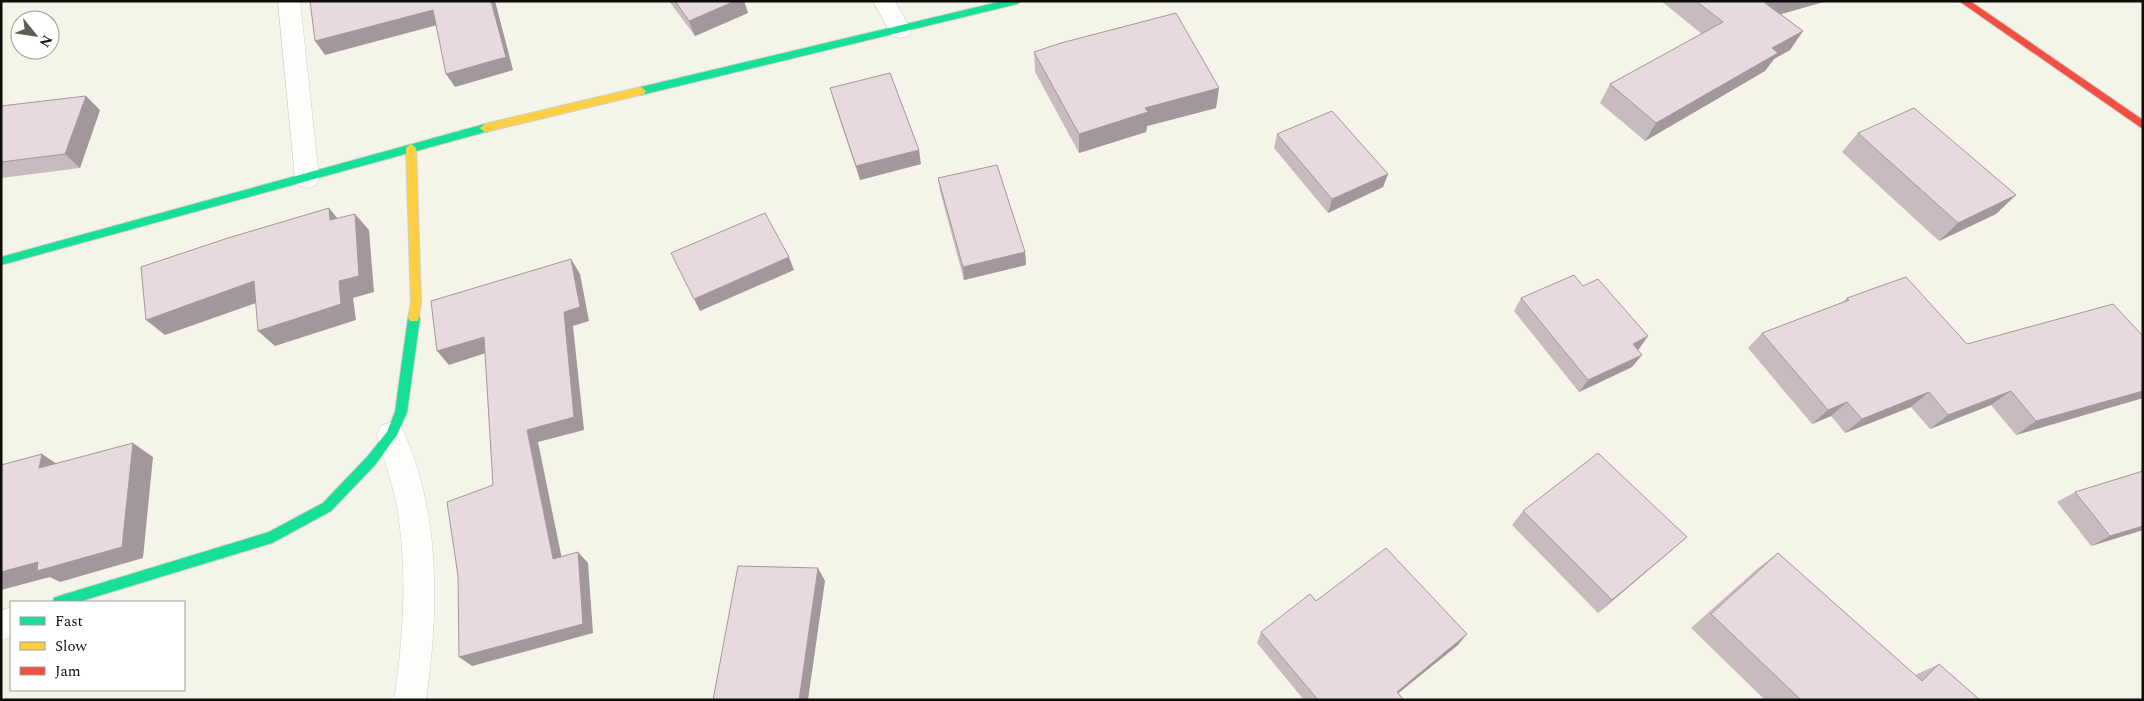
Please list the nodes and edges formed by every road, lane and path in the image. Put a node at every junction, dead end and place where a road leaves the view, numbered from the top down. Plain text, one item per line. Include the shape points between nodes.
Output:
1 (289, 1) edge
2 (884, 1) edge
3 (1017, 1) edge
4 (1963, 1) edge
5 (900, 30) junction
6 (2143, 125) edge
7 (411, 148) junction
8 (307, 178) junction
9 (1, 261) edge
10 (391, 435) junction
11 (62, 601) edge
12 (410, 700) edge

1 - 8 street
2 - 5 street
3 - 5 street
4 - 6 street
5 - 7 street
7 - 8 street
7 - 10 street via 416,303 401,412
8 - 9 street
10 - 11 street via 327,507 272,537
10 - 12 street via 412,507 416,545 419,588

